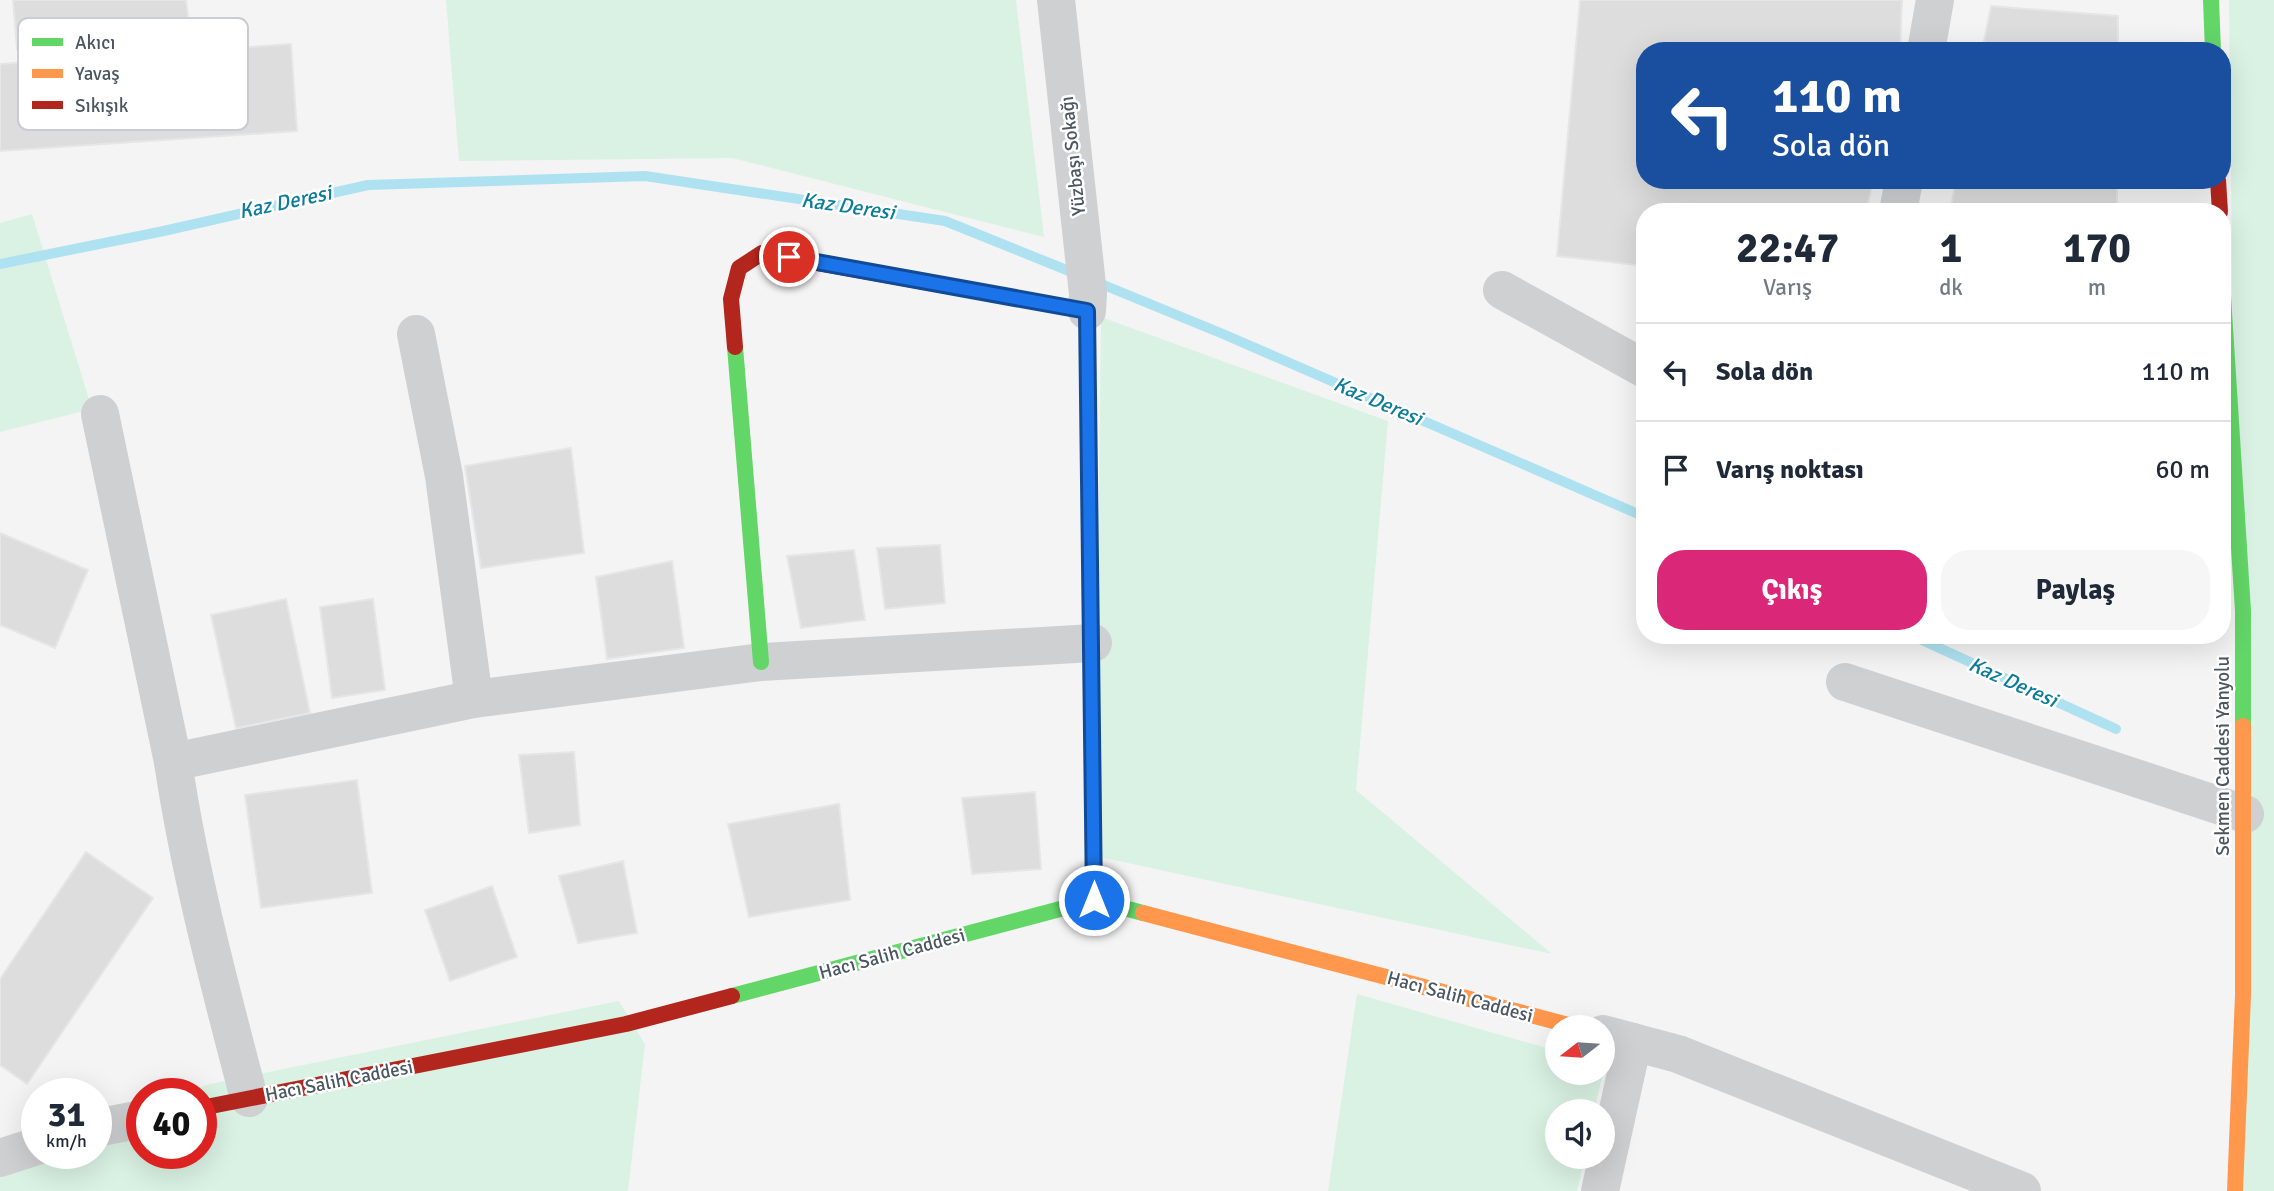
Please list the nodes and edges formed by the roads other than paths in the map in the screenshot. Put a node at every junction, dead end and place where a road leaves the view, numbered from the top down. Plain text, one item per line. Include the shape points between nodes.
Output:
1 (1056, 0) edge
2 (1935, 0) edge
3 (2211, 0) edge
4 (1928, 42) edge
5 (2213, 42) edge
6 (1502, 289) dead end
7 (1088, 303) junction
8 (416, 334) dead end
9 (1636, 364) edge
10 (100, 414) dead end
11 (2231, 526) edge
12 (2233, 608) edge
13 (1093, 643) junction
14 (761, 662) junction
15 (1845, 682) dead end
16 (474, 699) junction
17 (173, 762) junction
18 (2245, 814) junction
19 (1094, 900) junction
20 (1545, 1019) edge
21 (1618, 1038) edge
22 (249, 1098) junction
23 (217, 1105) edge
24 (21, 1151) edge
25 (0, 1158) edge
26 (1600, 1191) edge
27 (2022, 1191) edge
28 (2235, 1191) edge

1 - 7 street, Yüzbaşı Sokağı
2 - 4 street
3 - 5 street
6 - 9 street
7 - 13 street
7 - 14 street via 762,253 739,268 731,299
8 - 16 street via 444,476
10 - 17 street
11 - 12 street, Sekmen Caddesi Yanyolu
12 - 18 street, Sekmen Caddesi Yanyolu
13 - 14 street
13 - 19 street
14 - 16 street
15 - 18 street
16 - 17 street
17 - 22 street via 206,931
18 - 28 street, Sekmen Caddesi Yanyolu
19 - 20 street, Hacı Salih Caddesi
19 - 22 street, Hacı Salih Caddesi via 626,1024
21 - 26 street
21 - 27 street via 1678,1054
22 - 23 street, Hacı Salih Caddesi
24 - 25 street

